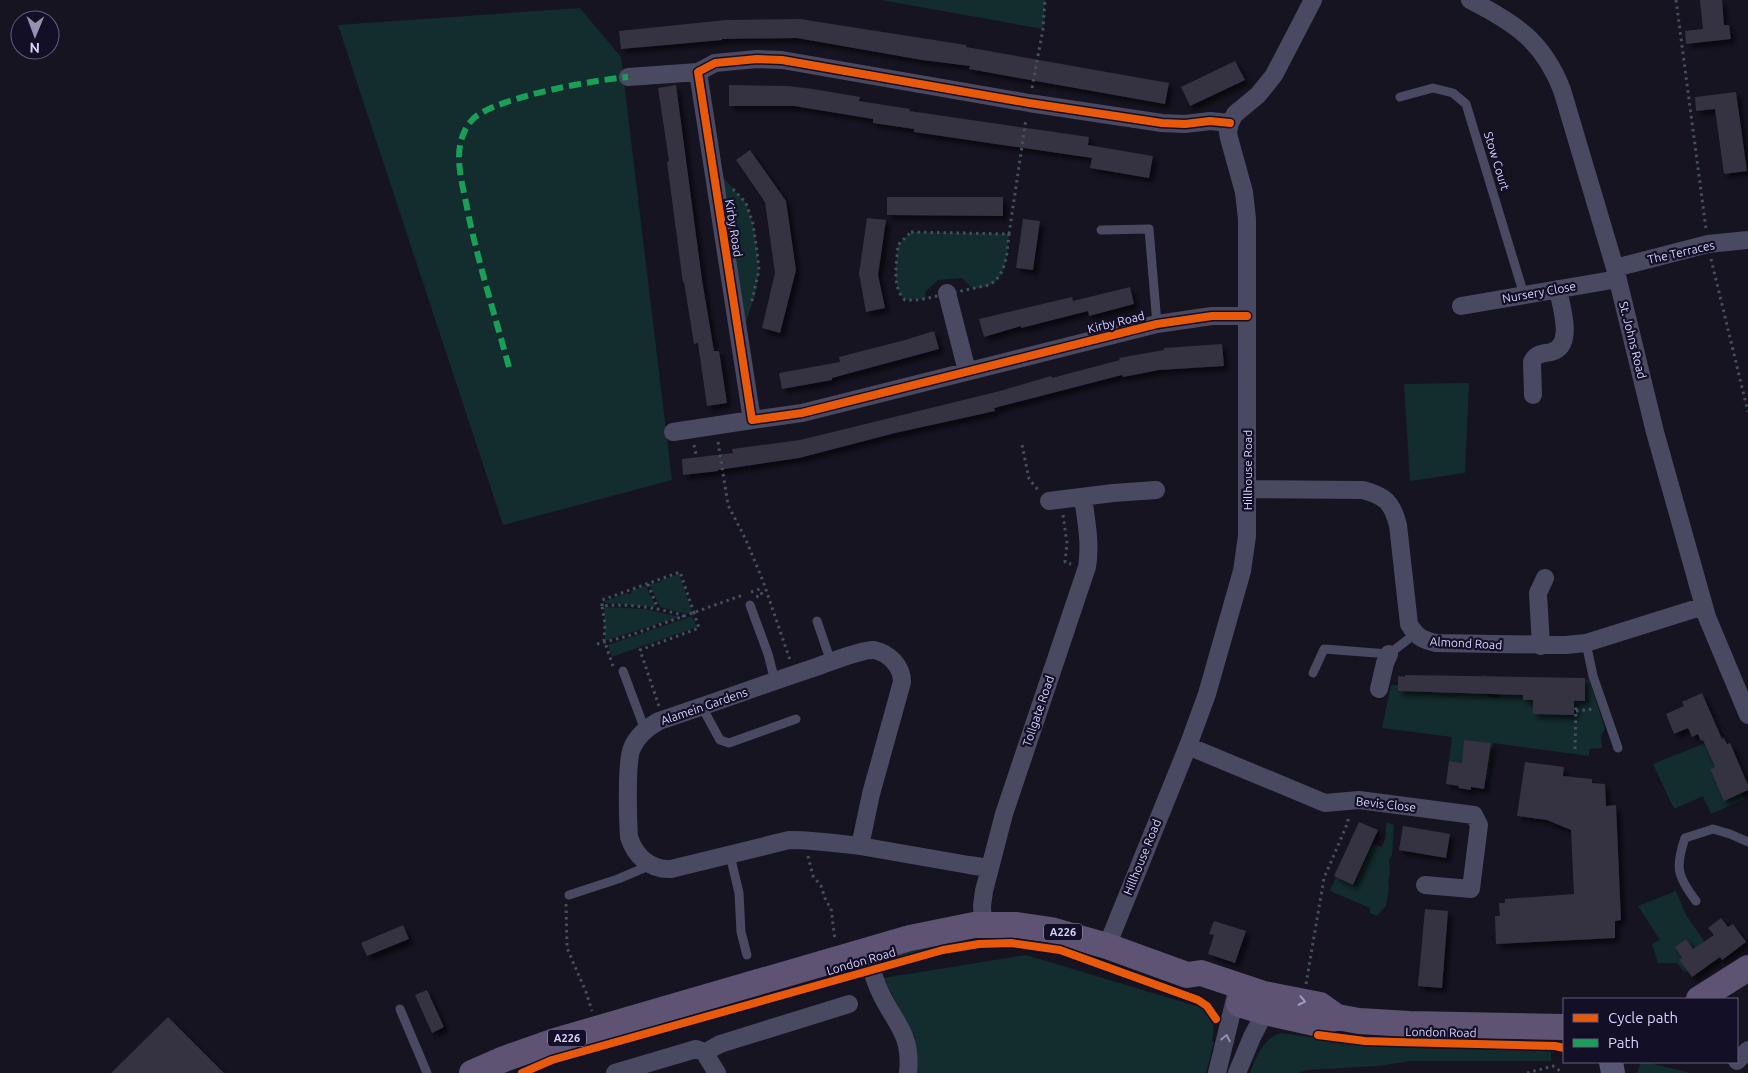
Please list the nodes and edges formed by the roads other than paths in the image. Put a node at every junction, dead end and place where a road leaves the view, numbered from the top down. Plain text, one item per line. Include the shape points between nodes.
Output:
1 (1313, 0) edge
2 (1470, 0) edge
3 (698, 72) junction
4 (628, 77) dead end
5 (1400, 98) dead end
6 (1230, 123) junction
7 (1101, 230) dead end
8 (1748, 240) edge
9 (1617, 273) junction
10 (1558, 289) junction
11 (947, 293) road end
12 (1524, 295) junction
13 (1461, 306) dead end
14 (1246, 316) junction
15 (1157, 324) junction
16 (967, 371) junction
17 (1533, 395) dead end
18 (752, 420) junction
19 (673, 432) dead end
20 (1247, 489) junction
21 (1156, 490) dead end
22 (1083, 497) junction
23 (1051, 501) road end
24 (1545, 578) dead end
25 (750, 605) road end
26 (1704, 606) junction
27 (817, 621) dead end
28 (1415, 634) junction
29 (1586, 643) junction
30 (1541, 646) junction
31 (1389, 654) junction
32 (832, 662) junction
33 (619, 672) road end
34 (1313, 673) dead end
35 (773, 677) junction
36 (1379, 689) dead end
37 (702, 707) junction
38 (1748, 715) edge
39 (796, 719) dead end
40 (645, 730) junction
41 (1188, 746) junction
42 (1618, 748) dead end
43 (1748, 842) edge
44 (860, 846) junction
45 (730, 855) junction
46 (651, 865) junction
47 (989, 868) junction
48 (1425, 885) dead end
49 (569, 895) road end
50 (1696, 901) dead end
51 (983, 924) junction
52 (1107, 946) junction
53 (866, 950) junction
54 (747, 955) dead end
55 (1748, 968) edge
56 (1236, 994) junction
57 (1701, 998) edge
58 (1265, 1003) junction
59 (849, 1004) dead end
60 (400, 1010) dead end
61 (1563, 1027) edge
62 (1748, 1050) edge
63 (707, 1055) junction
64 (1738, 1061) edge
65 (1736, 1063) edge
66 (427, 1073) edge
67 (472, 1073) edge
68 (615, 1073) edge
69 (717, 1073) edge
70 (908, 1073) edge
71 (1217, 1073) edge
72 (1237, 1073) edge
73 (1728, 1073) edge

1 - 6 street via 1274,75
2 - 9 street, St. Johns Road via 1499,15 1525,35 1555,72
3 - 4 street
3 - 6 street via 715,63 757,59 795,61 1162,123
3 - 18 street, Kirby Road
5 - 12 lane, Stow Court via 1433,88 1453,92 1466,104
6 - 14 street, Hillhouse Road via 1229,138 1246,207
7 - 15 lane via 1149,229
8 - 9 street, The Terraces via 1708,244
9 - 10 street, Nursery Close
9 - 26 street, St. Johns Road via 1655,432
10 - 12 street, Nursery Close
10 - 17 street via 1565,337 1557,350 1534,358
11 - 16 street
12 - 13 street, Nursery Close
14 - 15 street, Kirby Road via 1212,316
14 - 20 street, Hillhouse Road
15 - 16 street, Kirby Road
16 - 18 street, Kirby Road via 802,413
18 - 19 street, Kirby Road
20 - 28 street, Almond Road via 1363,490 1378,494 1388,502 1398,525 1406,613
20 - 41 street, Hillhouse Road via 1247,542 1242,571 1207,694
21 - 22 street
22 - 23 street
22 - 47 street, Tollgate Road via 1089,542 1087,566
24 - 30 street via 1538,593
25 - 35 lane
26 - 29 street, Almond Road
26 - 38 street, St. Johns Road
27 - 32 lane
28 - 30 street, Almond Road via 1436,643
28 - 31 lane
29 - 30 street, Almond Road
29 - 42 lane via 1593,676
31 - 34 lane via 1324,649
31 - 36 street
32 - 35 street, Alamein Gardens
32 - 44 street, Alamein Gardens via 873,650 893,660 902,676
33 - 40 lane
35 - 37 street, Alamein Gardens
37 - 39 lane via 720,740 729,743
37 - 40 street, Alamein Gardens via 659,721
40 - 46 street, Alamein Gardens via 631,752 629,830 636,852
41 - 48 street, Bevis Close via 1325,803 1359,800 1474,815 1479,825 1471,889
41 - 52 street, Hillhouse Road
43 - 50 lane via 1713,829 1685,838 1678,858 1682,882
44 - 45 street via 789,840
44 - 47 street
45 - 46 street via 671,869
45 - 54 lane via 739,893 741,932
46 - 49 lane
47 - 51 street, Tollgate Road via 983,898
51 - 52 main road, London Road / A226 via 1017,924 1051,930
51 - 53 main road, London Road / A226 via 942,930
52 - 56 main road, London Road / A226 via 1188,975 1197,989
53 - 67 main road, London Road / A226 via 555,1041
53 - 70 street via 879,990 906,1040
55 - 57 main road
56 - 58 main road, London Road / A226
71 -> 56 street
58 - 61 main road, London Road / A226 via 1320,1005 1337,1016 1359,1021
58 - 72 street
59 - 63 street via 720,1044
60 - 66 lane
62 - 64 street
63 - 68 street via 696,1049
63 - 69 street
65 - 73 street

